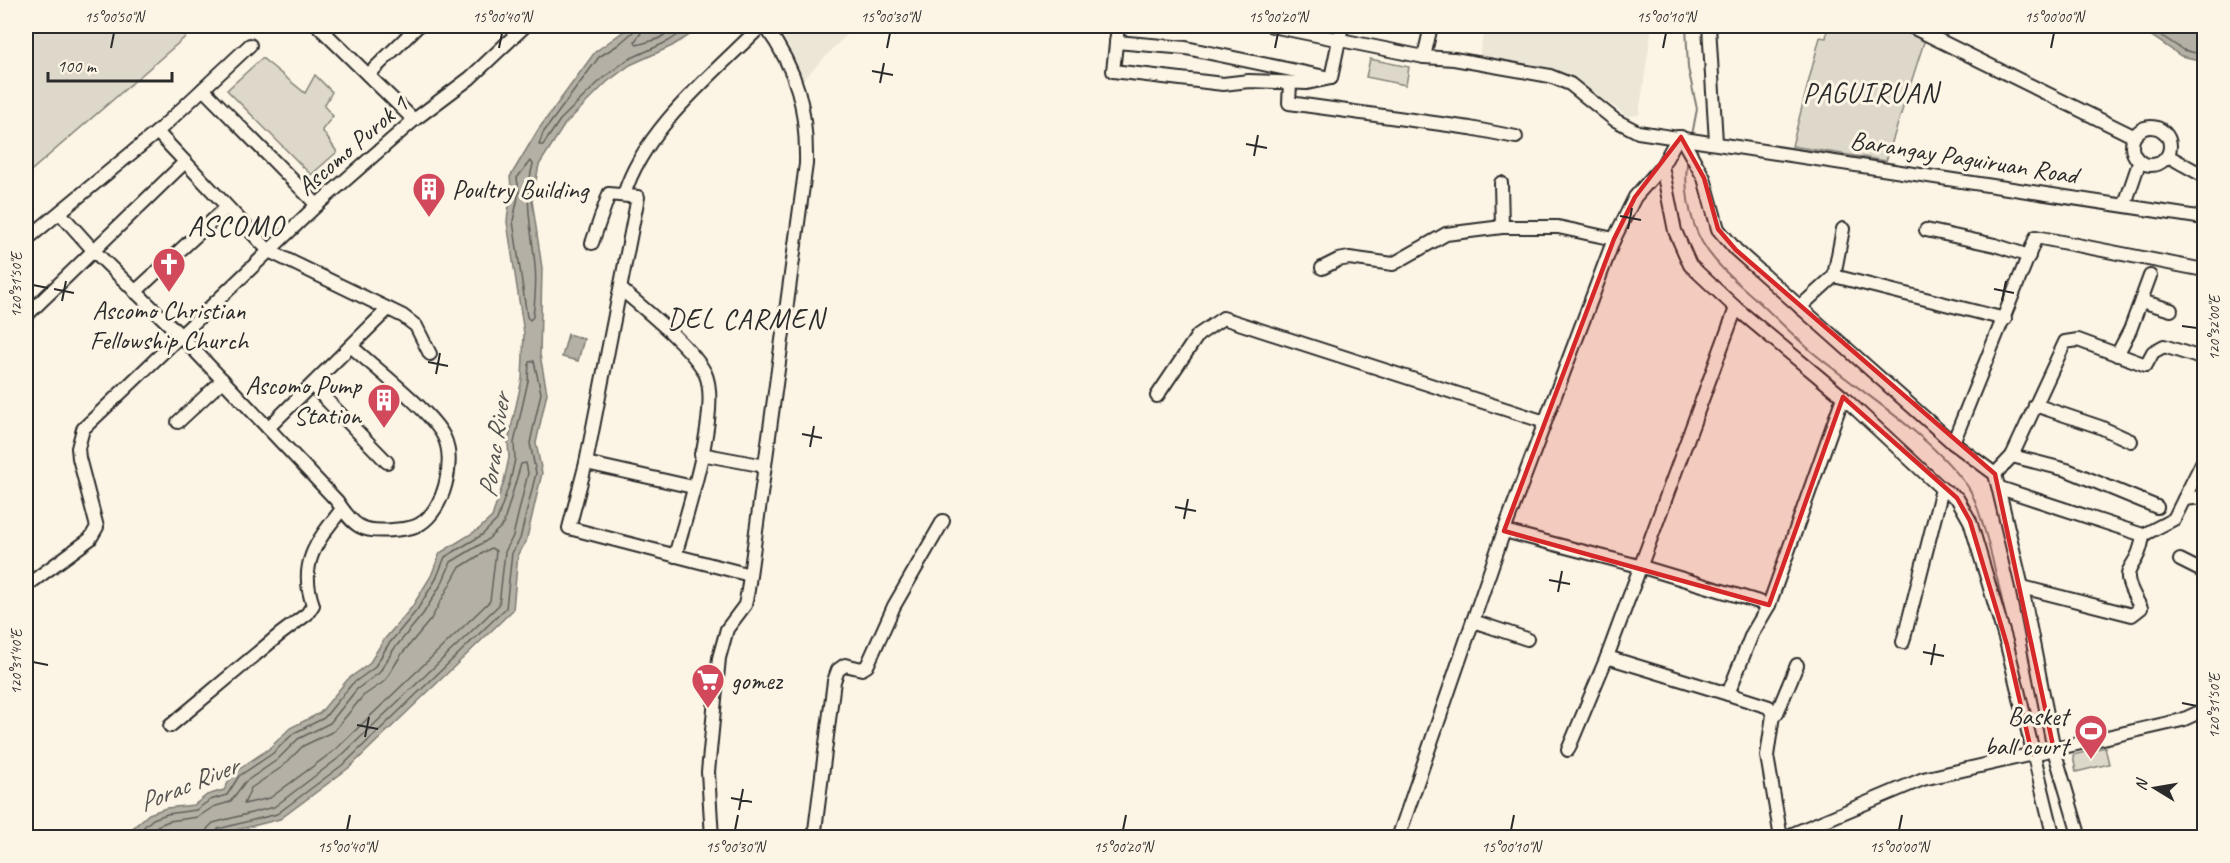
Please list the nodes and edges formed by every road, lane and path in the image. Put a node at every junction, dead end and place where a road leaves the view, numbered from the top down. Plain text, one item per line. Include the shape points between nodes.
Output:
1 (318, 26) edge
2 (418, 26) edge
3 (525, 26) edge
4 (763, 26) edge
5 (1118, 26) edge
6 (1272, 26) edge
7 (1342, 26) edge
8 (1431, 26) edge
9 (1709, 26) edge
10 (1910, 26) edge
11 (1339, 39) junction
12 (1116, 42) junction
13 (250, 45) dead end
14 (1424, 57) junction
15 (368, 75) junction
16 (1331, 78) junction
17 (1290, 83) junction
18 (202, 89) junction
19 (414, 120) junction
20 (157, 132) junction
21 (1516, 136) dead end
22 (2133, 136) junction
23 (1709, 141) junction
24 (1685, 143) junction
25 (2168, 156) junction
26 (185, 162) junction
27 (2139, 163) junction
28 (1662, 166) junction
29 (2205, 176) edge
30 (1501, 183) dead end
31 (624, 195) junction
32 (2125, 204) junction
33 (317, 205) junction
34 (227, 207) junction
35 (60, 213) junction
36 (2205, 218) edge
37 (1502, 227) junction
38 (1843, 229) dead end
39 (1926, 230) dead end
40 (1614, 238) junction
41 (26, 240) edge
42 (592, 243) dead end
43 (94, 251) junction
44 (269, 251) junction
45 (2029, 256) junction
46 (1322, 268) dead end
47 (2205, 270) edge
48 (1834, 276) junction
49 (2150, 276) dead end
50 (621, 289) junction
51 (135, 292) junction
52 (2141, 301) junction
53 (1800, 307) junction
54 (1736, 308) junction
55 (388, 309) junction
56 (2170, 310) dead end
57 (26, 316) edge
58 (2005, 319) junction
59 (180, 335) junction
60 (352, 347) junction
61 (430, 354) dead end
62 (2117, 355) junction
63 (2205, 359) edge
64 (223, 380) junction
65 (312, 385) junction
66 (1156, 396) dead end
67 (1843, 397) junction
68 (2036, 405) junction
69 (178, 422) dead end
70 (1545, 422) junction
71 (268, 428) junction
72 (2131, 441) dead end
73 (1953, 443) junction
74 (701, 454) junction
75 (2012, 456) junction
76 (2205, 459) edge
77 (387, 462) dead end
78 (586, 463) junction
79 (765, 466) junction
80 (1995, 474) junction
81 (693, 487) junction
82 (2000, 488) junction
83 (1942, 489) junction
84 (2205, 497) edge
85 (2184, 499) junction
86 (2157, 507) dead end
87 (342, 509) junction
88 (943, 521) dead end
89 (1504, 531) junction
90 (2143, 535) junction
91 (675, 556) junction
92 (2180, 560) dead end
93 (1639, 566) junction
94 (2205, 572) edge
95 (750, 575) junction
96 (26, 586) edge
97 (2022, 587) junction
98 (1769, 605) junction
99 (1473, 621) junction
100 (1527, 639) dead end
101 (1903, 642) dead end
102 (1607, 657) junction
103 (1797, 665) dead end
104 (1728, 694) junction
105 (2205, 711) edge
106 (1773, 716) junction
107 (170, 726) dead end
108 (1568, 750) dead end
109 (2053, 750) junction
110 (2033, 754) junction
111 (712, 837) edge
112 (814, 837) edge
113 (1398, 837) edge
114 (1782, 837) edge
115 (2054, 837) edge
116 (2080, 837) edge

1 - 15 street
2 - 15 street
3 - 19 street, Ascomo Purok 1 via 470,78
4 - 31 street via 653,136 631,170
4 - 79 street via 796,81 805,111 807,138
5 - 12 street
6 - 11 street, Barangay Paguiruan Road
7 - 11 street
8 - 14 street
9 - 23 street
10 - 22 street
11 - 14 street, Barangay Paguiruan Road
11 - 16 street
12 - 16 street via 1186,48
12 - 17 street via 1112,68 1115,71 1223,84
13 - 18 street
14 - 24 street, Barangay Paguiruan Road via 1550,76 1570,84 1615,120 1638,132
15 - 19 street
16 - 17 street via 1307,84
17 - 21 street via 1289,103
18 - 20 street
18 - 33 street
19 - 33 street, Ascomo Purok 1
20 - 26 street
20 - 35 street
22 - 25 street via 2145,127 2161,128 2170,141
22 - 27 street via 2131,151
23 - 24 street, Barangay Paguiruan Road
23 - 32 street, Barangay Paguiruan Road
24 - 28 street
24 - 53 street via 1704,178 1718,229
25 - 27 street via 2155,166
25 - 29 street
26 - 34 street
26 - 43 street
27 - 32 street
28 - 40 street via 1635,197
28 - 54 street via 1675,231 1690,265
30 - 37 street
31 - 42 street via 609,194
31 - 50 street via 638,197 639,204
32 - 36 street, Barangay Paguiruan Road
33 - 44 street, Ascomo Purok 1
34 - 44 street
34 - 51 street
35 - 41 street
35 - 43 street
37 - 40 street via 1558,227
37 - 46 street via 1446,234 1393,264 1349,258
38 - 48 street
39 - 45 street
40 - 70 street
43 - 51 street
43 - 57 street
44 - 55 street
44 - 59 street, Ascomo Purok 1
45 - 47 street via 2036,237
45 - 58 street
48 - 53 street
48 - 58 street
49 - 52 street
50 - 74 street via 705,373 710,396
50 - 78 street
51 - 59 street
52 - 56 street
52 - 62 street
53 - 73 street
54 - 67 street
54 - 93 street
55 - 60 street
55 - 61 street via 416,326
58 - 73 street
59 - 64 street
59 - 96 street, Ascomo Purok 1 via 83,429 79,458 97,527 86,543
60 - 65 street
60 - 87 street via 435,422 449,449 449,467 444,489 428,516 411,528 368,531
62 - 63 street via 2146,365 2157,348 2169,346
62 - 68 street via 2078,340 2065,342
64 - 69 street
64 - 71 street
65 - 71 street
65 - 77 street
66 - 70 street via 1198,335 1223,318
67 - 83 street
67 - 98 street
68 - 72 street
68 - 75 street
70 - 89 street
71 - 87 street
73 - 80 street
74 - 79 street
74 - 81 street
75 - 80 street
75 - 86 street via 2067,470
76 - 85 street
78 - 81 street
78 - 91 street via 569,528
79 - 95 street
80 - 82 street
81 - 91 street
82 - 90 street
82 - 97 street
83 - 101 street
83 - 110 street via 1957,498 1970,521 2007,645
84 - 85 street
85 - 90 street via 2174,519
87 - 107 street via 308,560 308,592 313,605 308,614
88 - 112 street via 894,606 867,666 862,669 845,665 838,670
89 - 93 street
89 - 99 street
90 - 97 street via 2141,550 2126,574 2127,585 2141,608 2132,615
91 - 95 street
92 - 94 street
93 - 98 street
93 - 102 street
95 - 111 street via 744,605 727,629 719,658 708,772
97 - 109 street
98 - 104 street via 1752,634
99 - 100 street
99 - 113 street
102 - 104 street
102 - 108 street
103 - 106 street
104 - 106 street via 1769,707
105 - 109 street via 2182,720
106 - 114 street via 1767,756
109 - 110 street
109 - 116 street
110 - 114 street via 1923,779
110 - 115 street

